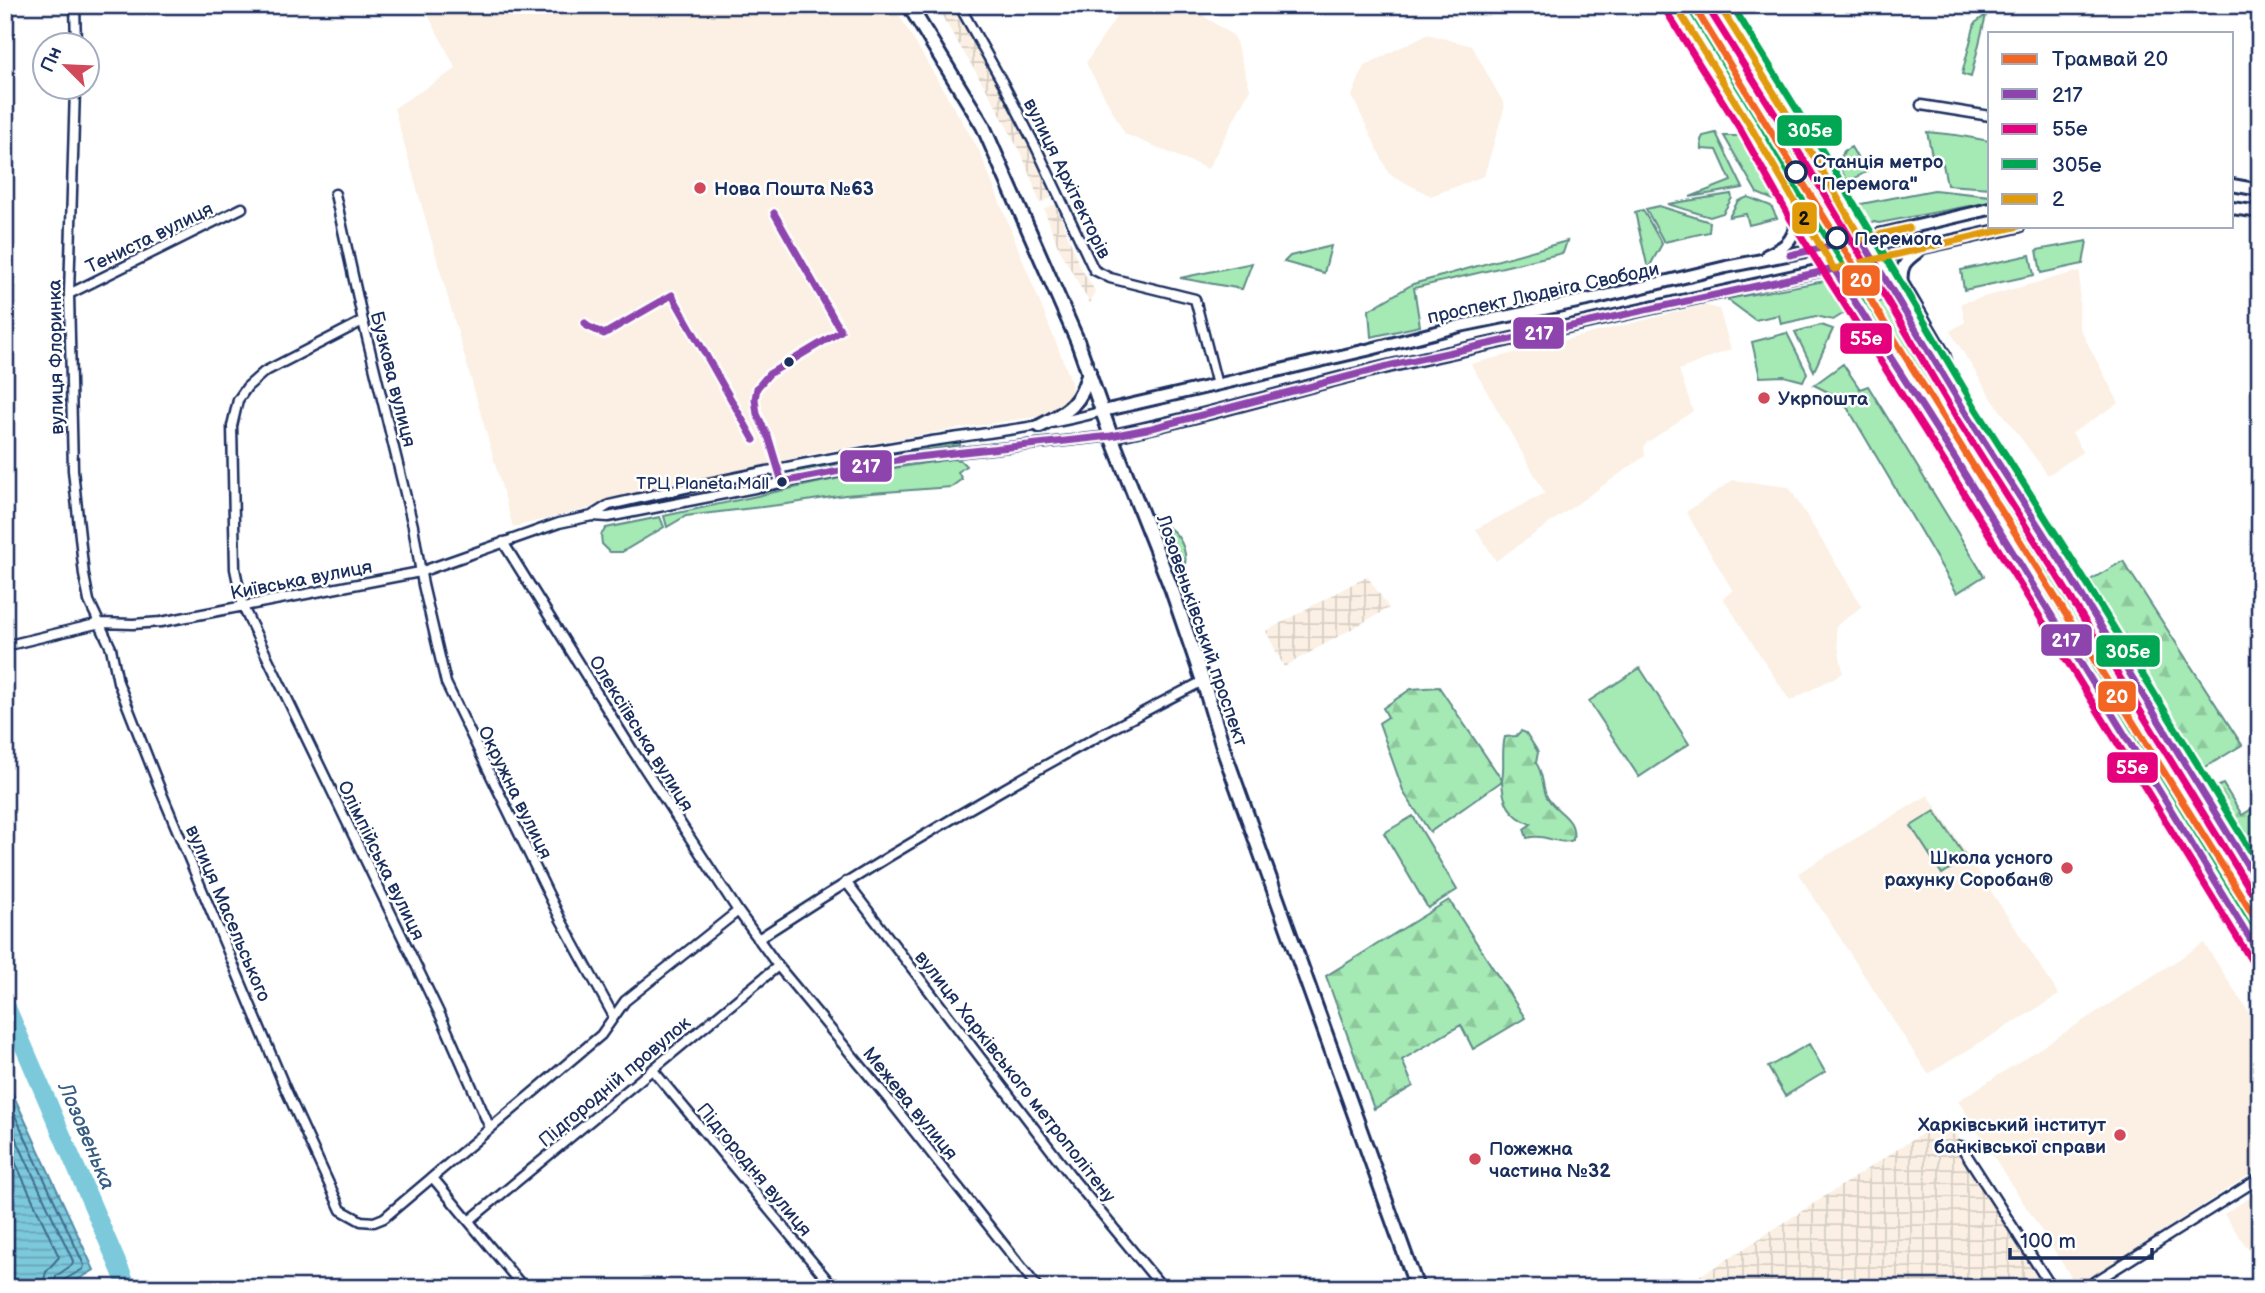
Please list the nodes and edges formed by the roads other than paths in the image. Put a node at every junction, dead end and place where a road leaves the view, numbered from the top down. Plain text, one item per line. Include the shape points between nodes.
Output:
1 (75, 5) edge
2 (909, 5) edge
3 (958, 5) edge
4 (1675, 5) edge
5 (1719, 5) edge
6 (76, 32) edge
7 (75, 102) edge
8 (1921, 105) dead end
9 (1988, 116) edge
10 (1749, 124) junction
11 (2234, 185) edge
12 (2260, 190) edge
13 (335, 194) dead end
14 (242, 208) dead end
15 (2234, 208) edge
16 (1988, 209) edge
17 (2260, 212) edge
18 (2010, 228) edge
19 (1861, 239) junction
20 (1822, 248) junction
21 (1924, 248) junction
22 (1873, 259) junction
23 (1742, 264) junction
24 (1834, 269) junction
25 (69, 294) junction
26 (363, 321) junction
27 (1089, 371) junction
28 (1217, 385) junction
29 (1958, 399) junction
30 (1103, 411) junction
31 (1040, 426) junction
32 (982, 434) junction
33 (1111, 436) junction
34 (986, 449) junction
35 (592, 516) junction
36 (503, 542) junction
37 (420, 572) junction
38 (243, 607) junction
39 (100, 623) junction
40 (5, 646) edge
41 (1203, 681) junction
42 (846, 882) junction
43 (2260, 886) edge
44 (738, 911) junction
45 (758, 939) junction
46 (2260, 955) edge
47 (778, 966) junction
48 (614, 1015) junction
49 (653, 1070) junction
50 (490, 1128) junction
51 (1961, 1146) dead end
52 (433, 1178) junction
53 (2260, 1178) edge
54 (470, 1220) junction
55 (524, 1288) edge
56 (834, 1288) edge
57 (1038, 1288) edge
58 (1163, 1288) edge
59 (1417, 1288) edge
60 (2052, 1288) edge
61 (2085, 1288) edge

1 - 6 street
2 - 27 highway, Лозовеньківський проспект via 983,126
3 - 28 street, вулиця Архітекторів via 1037,147 1094,270 1195,299
4 - 10 main road
5 - 19 main road
7 - 25 street, вулиця Флоринка
8 - 9 street
10 - 20 main road
10 - 23 main road via 1748,135 1796,223 1786,246
11 - 12 main road
13 - 26 street, Бузкова вулиця
14 - 25 street, Тениста вулиця
15 - 17 main road
16 - 19 main road, проспект Людвіга Свободи
18 - 21 main road, проспект Людвіга Свободи
19 - 20 main road, проспект Людвіга Свободи
19 - 22 main road
20 - 23 main road, проспект Людвіга Свободи
20 - 24 main road
21 - 22 main road, проспект Людвіга Свободи
21 - 29 main road via 1903,264 1902,283 1943,353
22 - 24 main road, проспект Людвіга Свободи
22 - 29 main road
23 - 28 main road, проспект Людвіга Свободи
24 - 33 main road, проспект Людвіга Свободи via 1392,365
24 - 46 main road
25 - 39 street, вулиця Флоринка via 73,470 84,575
26 - 37 street, Бузкова вулиця
26 - 38 street, Олімпійська вулиця via 264,372 238,400 232,426 235,569
27 - 30 highway, Лозовеньківський проспект
27 - 31 highway via 1073,406
28 - 30 main road, проспект Людвіга Свободи
29 - 43 main road
30 - 31 street
30 - 33 highway, Лозовеньківський проспект
31 - 32 street
32 - 34 street
32 - 35 street via 740,475 609,505
33 - 34 street
33 - 41 highway, Лозовеньківський проспект
34 - 35 street via 908,458 608,517
35 - 36 street, Київська вулиця
36 - 37 street, Київська вулиця
36 - 44 street, Олексіївська вулиця
37 - 38 street, Київська вулиця
37 - 48 street, Окружна вулиця via 446,684 561,920
38 - 39 street, Київська вулиця via 162,622
38 - 50 street, Олімпійська вулиця
39 - 40 street, Київська вулиця
39 - 52 street, вулиця Масельського via 162,794 341,1210 361,1221 374,1222
41 - 42 street via 1096,736
41 - 59 highway, Лозовеньківський проспект via 1225,754
42 - 45 street
42 - 58 street, вулиця Харківського метрополітену via 1074,1180
44 - 45 street, Олексіївська вулиця
44 - 48 street via 625,1001
45 - 47 street, Межева вулиця
47 - 49 street, Підгородній провулок
47 - 57 street, Межева вулиця
48 - 50 street via 601,1035
49 - 54 street, Підгородній провулок
49 - 56 street, Підгородня вулиця
50 - 52 street
51 - 60 street
52 - 54 street
53 - 61 street
54 - 55 street

